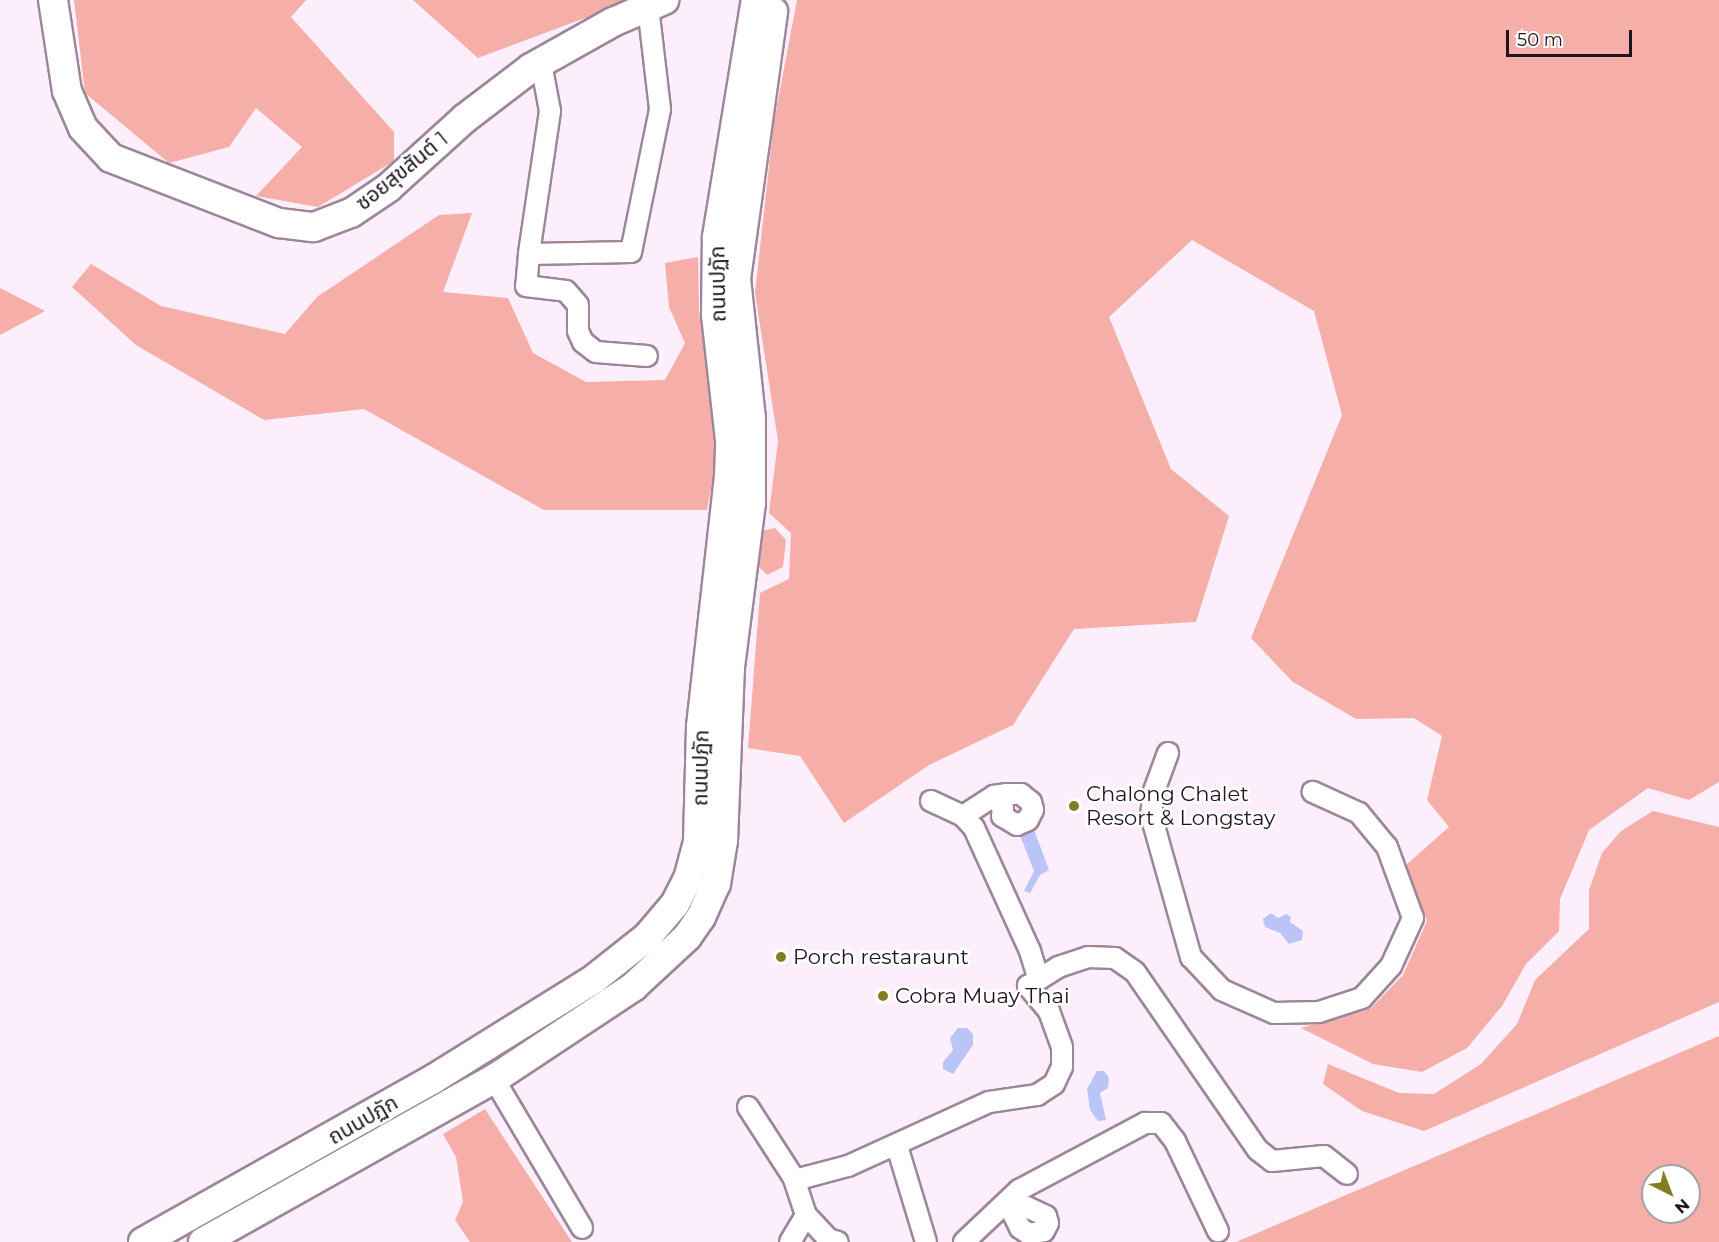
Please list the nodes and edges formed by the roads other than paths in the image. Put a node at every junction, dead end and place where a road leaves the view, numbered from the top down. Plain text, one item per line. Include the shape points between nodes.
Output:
1 (53, 0) edge
2 (756, 0) edge
3 (775, 0) edge
4 (656, 3) edge
5 (541, 63) junction
6 (529, 254) junction
7 (647, 356) dead end
8 (1168, 753) dead end
9 (1313, 792) dead end
10 (994, 796) dead end
11 (931, 801) dead end
12 (963, 816) junction
13 (675, 904) junction
14 (701, 917) junction
15 (1038, 978) junction
16 (495, 1079) junction
17 (748, 1107) dead end
18 (897, 1146) junction
19 (1347, 1174) dead end
20 (793, 1176) junction
21 (806, 1215) junction
22 (582, 1228) dead end
23 (1218, 1231) dead end
24 (143, 1242) edge
25 (203, 1242) edge
26 (790, 1242) edge
27 (838, 1242) edge
28 (926, 1242) edge
29 (964, 1242) edge

1 - 5 main road, ซอยสุขสันต์ 1 via 67,91 83,128 111,158 279,223 314,227 351,213 388,188 464,119
2 - 13 main road, ถนนปฏัก via 717,237 716,315 730,440 729,477 701,726 698,841 688,879
3 - 14 main road, ถนนปฏัก via 736,279 752,419 751,502 730,667 723,841 716,884
4 - 5 main road, ซอยสุขสันต์ 1
4 - 6 street via 660,109 631,252
5 - 6 street via 550,111
6 - 7 street via 526,286 566,291 578,305 578,331 583,342 596,352
8 - 9 street via 1154,791 1151,815 1191,957 1222,990 1274,1013 1319,1012 1362,998 1391,966 1413,918 1387,847 1359,813
10 - 12 street
11 - 12 street
12 - 15 street via 974,828 994,868
13 - 14 main road
13 - 24 main road, ถนนปฏัก via 647,936 594,979 310,1150
14 - 16 main road, ถนนปฏัก via 673,952 633,987
15 - 18 street via 1028,986 1049,1011 1062,1047 1062,1067 1054,1084 1026,1100 989,1102
15 - 19 street via 1088,957 1115,958 1135,972 1258,1150 1272,1161 1324,1156
16 - 22 street
16 - 25 main road, ถนนปฏัก
17 - 20 street
18 - 20 street via 848,1166 795,1180
18 - 28 street
20 - 21 street
21 - 26 street
21 - 27 street via 828,1239
23 - 29 street via 1175,1141 1161,1123 1145,1124 1019,1190

